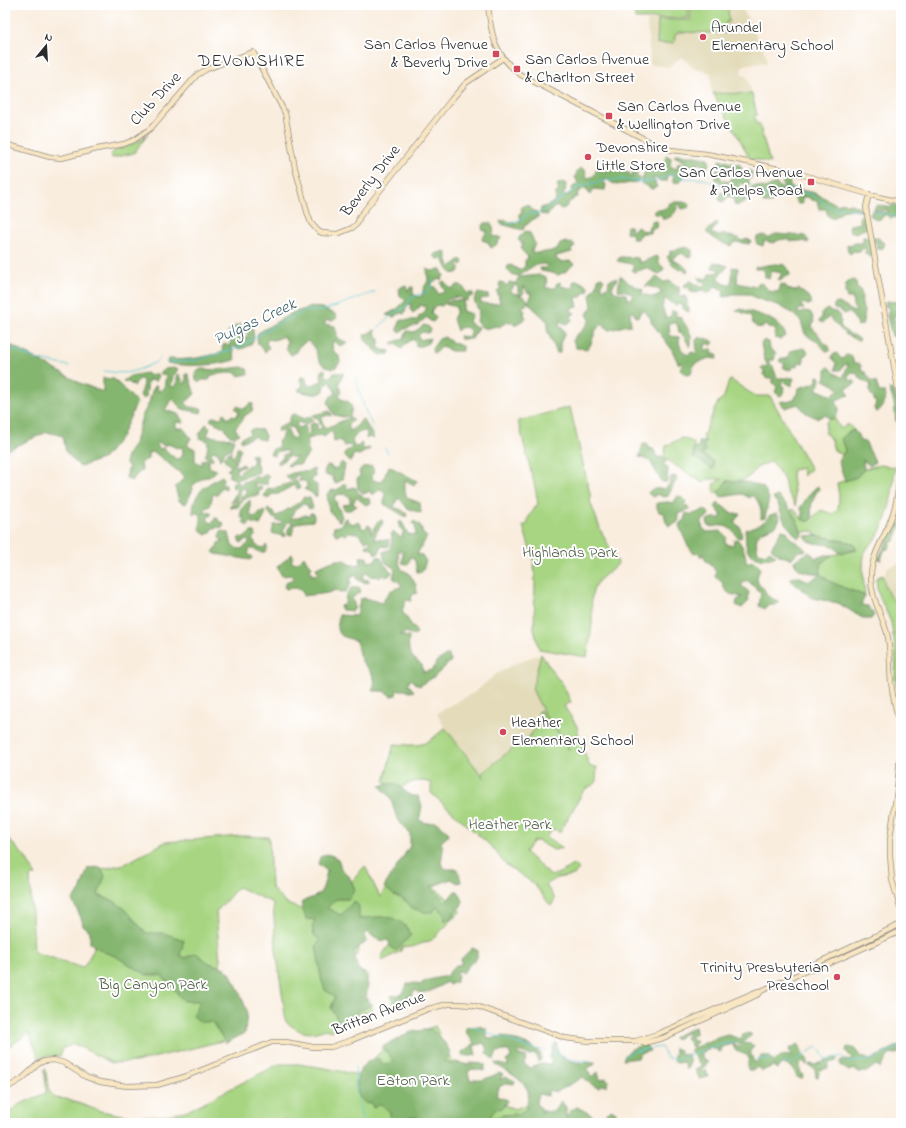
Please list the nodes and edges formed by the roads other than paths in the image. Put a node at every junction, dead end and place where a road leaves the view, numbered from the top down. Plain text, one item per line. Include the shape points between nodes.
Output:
1 (488, 5) edge
2 (253, 52) joint
3 (503, 58) junction
4 (5, 144) edge
5 (869, 194) junction
6 (901, 202) edge
7 (901, 406) edge
8 (901, 432) edge
9 (901, 742) edge
10 (901, 910) edge
11 (901, 924) edge
12 (901, 931) edge
13 (808, 970) junction
14 (5, 1089) edge

1 - 3 main road via 494,42
2 - 3 main road, Beverly Drive via 284,113 311,223 318,231 330,234 342,233 357,224 360,216 451,100 466,84
2 - 4 main road, Club Drive via 202,71 151,128 124,144 62,158
3 - 5 main road via 521,75 658,146 752,163
5 - 6 main road
5 - 7 main road via 867,214
8 - 9 main road via 896,502 888,530 875,555 871,577 872,591 888,637 891,682
9 - 10 main road via 890,855 892,880
11 - 13 main road, Brittan Avenue via 815,964
12 - 13 main road, Brittan Avenue via 817,969
13 - 14 main road, Brittan Avenue via 636,1041 588,1041 565,1038 471,1005 448,1004 428,1009 331,1047 319,1048 272,1042 184,1077 157,1084 127,1086 100,1082 54,1060 38,1064 22,1079

